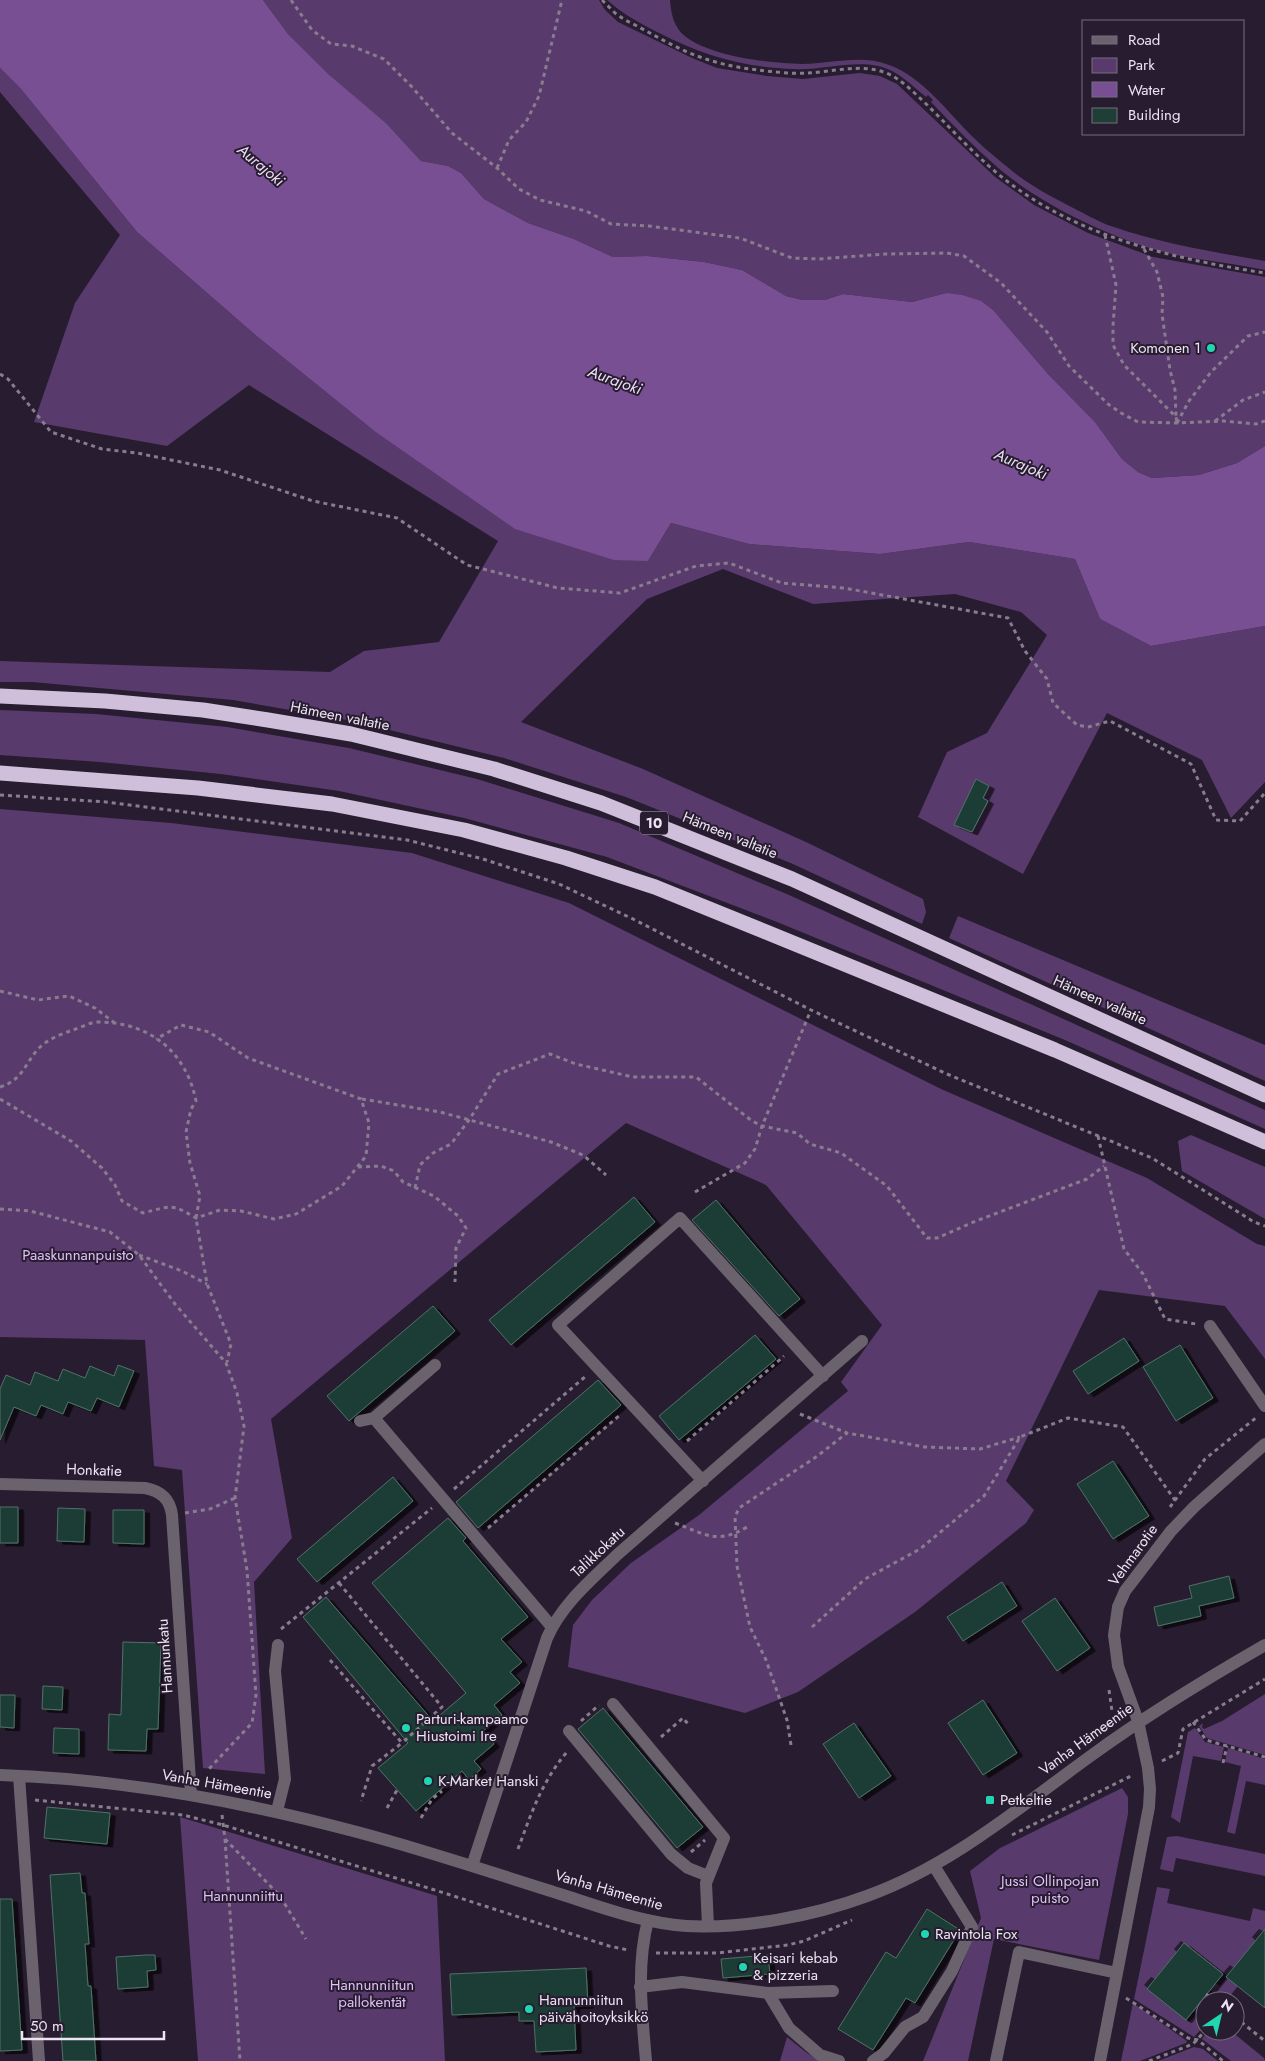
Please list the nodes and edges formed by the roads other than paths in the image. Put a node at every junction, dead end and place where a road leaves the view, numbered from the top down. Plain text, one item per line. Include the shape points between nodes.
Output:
1 (0, 696) edge
2 (0, 773) edge
3 (1265, 1095) edge
4 (1265, 1142) edge
5 (1210, 1326) road end
6 (862, 1341) dead end
7 (435, 1365) dead end
8 (823, 1376) junction
9 (1265, 1406) edge
10 (374, 1418) junction
11 (360, 1421) dead end
12 (1265, 1444) edge
13 (703, 1481) junction
14 (0, 1484) edge
15 (177, 1514) joint
16 (552, 1627) junction
17 (1265, 1644) edge
18 (278, 1645) road end
19 (609, 1702) road end
20 (1138, 1721) junction
21 (573, 1736) road end
22 (0, 1775) edge
23 (19, 1776) junction
24 (191, 1795) junction
25 (276, 1811) junction
26 (472, 1866) junction
27 (934, 1866) junction
28 (708, 1876) junction
29 (648, 1920) junction
30 (708, 1926) junction
31 (1117, 1973) junction
32 (640, 1987) junction
33 (833, 1991) dead end
34 (768, 1993) junction
35 (39, 2061) edge
36 (646, 2061) edge
37 (839, 2061) edge
38 (872, 2061) edge
39 (996, 2061) edge
40 (1100, 2061) edge

1 - 3 highway, Hämeen valtatie / 10 via 203,710 351,734 503,772 601,803 792,879
2 - 4 highway via 198,788 332,804 464,830 566,858 655,887 757,928 1055,1050
5 - 9 street
6 - 8 street, Talikkokatu
7 - 10 street
8 - 13 street, Talikkokatu
8 - 13 street via 680,1218 558,1325
10 - 11 street
10 - 16 street
12 - 20 street, Vehmarotie via 1171,1531 1125,1591 1118,1607 1114,1635 1118,1666
13 - 16 street, Talikkokatu via 581,1590
14 - 15 street, Honkatie via 145,1488 168,1500
15 - 24 street, Hannunkatu
16 - 26 street, Talikkokatu
17 - 20 street, Vanha Hämeentie
18 - 25 street via 275,1671 285,1779
19 - 28 street via 724,1838
20 - 27 street, Vanha Hämeentie
20 - 31 street via 1148,1768 1149,1807
21 - 28 street via 671,1854
22 - 23 street, Vanha Hämeentie
23 - 24 street, Vanha Hämeentie
23 - 35 street
24 - 25 street, Vanha Hämeentie
25 - 26 street, Vanha Hämeentie
26 - 29 street, Vanha Hämeentie
27 - 30 street, Vanha Hämeentie via 868,1896 830,1908 762,1921
27 - 38 street via 972,1927 952,1971 923,2017 905,2027 884,2053
28 - 30 street
29 - 30 street, Vanha Hämeentie
29 - 32 street
31 - 39 street via 1019,1952
31 - 40 street
32 - 34 street via 682,1982
32 - 36 street
33 - 34 street
34 - 37 street via 790,2028 820,2055

